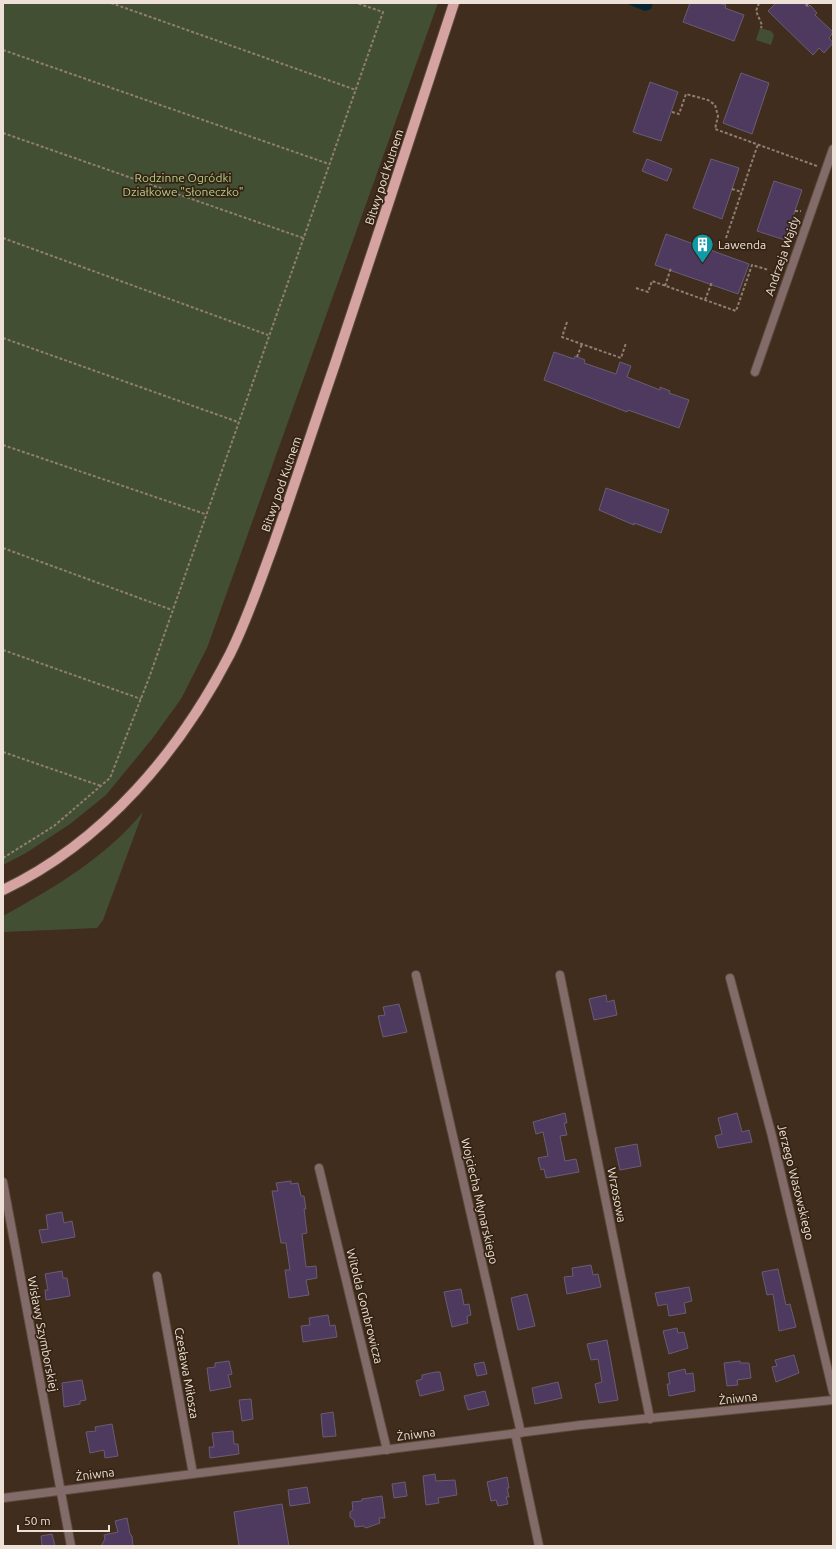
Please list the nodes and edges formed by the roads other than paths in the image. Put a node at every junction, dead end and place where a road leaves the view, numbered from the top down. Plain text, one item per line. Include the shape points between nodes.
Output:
1 (454, 3) edge
2 (833, 148) edge
3 (754, 372) dead end
4 (3, 890) edge
5 (416, 975) dead end
6 (560, 975) dead end
7 (730, 978) dead end
8 (319, 1168) dead end
9 (3, 1182) edge
10 (157, 1276) dead end
11 (833, 1392) edge
12 (833, 1400) edge
13 (650, 1419) junction
14 (518, 1433) junction
15 (387, 1450) junction
16 (193, 1474) junction
17 (60, 1491) junction
18 (3, 1498) edge
19 (71, 1546) edge
20 (539, 1546) edge

1 - 4 main road, Bitwy pod Kutnem via 284,517 247,617 231,652 214,684 173,745 146,779 120,806 67,851
2 - 3 street, Andrzeja Wajdy
5 - 14 street, Wojciecha Młynarskiego
6 - 13 street, Wrzosowa
7 - 11 street, Jerzego Wasowskiego via 774,1143
8 - 15 street, Witolda Gombrowicza
9 - 17 street, Wisławy Szymborskiej
10 - 16 street, Czesława Miłosza
12 - 13 street, Żniwna
13 - 14 street, Żniwna
14 - 15 street, Żniwna
14 - 20 street, Wojciecha Młynarskiego
15 - 16 street, Żniwna
16 - 17 street, Żniwna
17 - 18 street, Żniwna
17 - 19 street, Wisławy Szymborskiej

